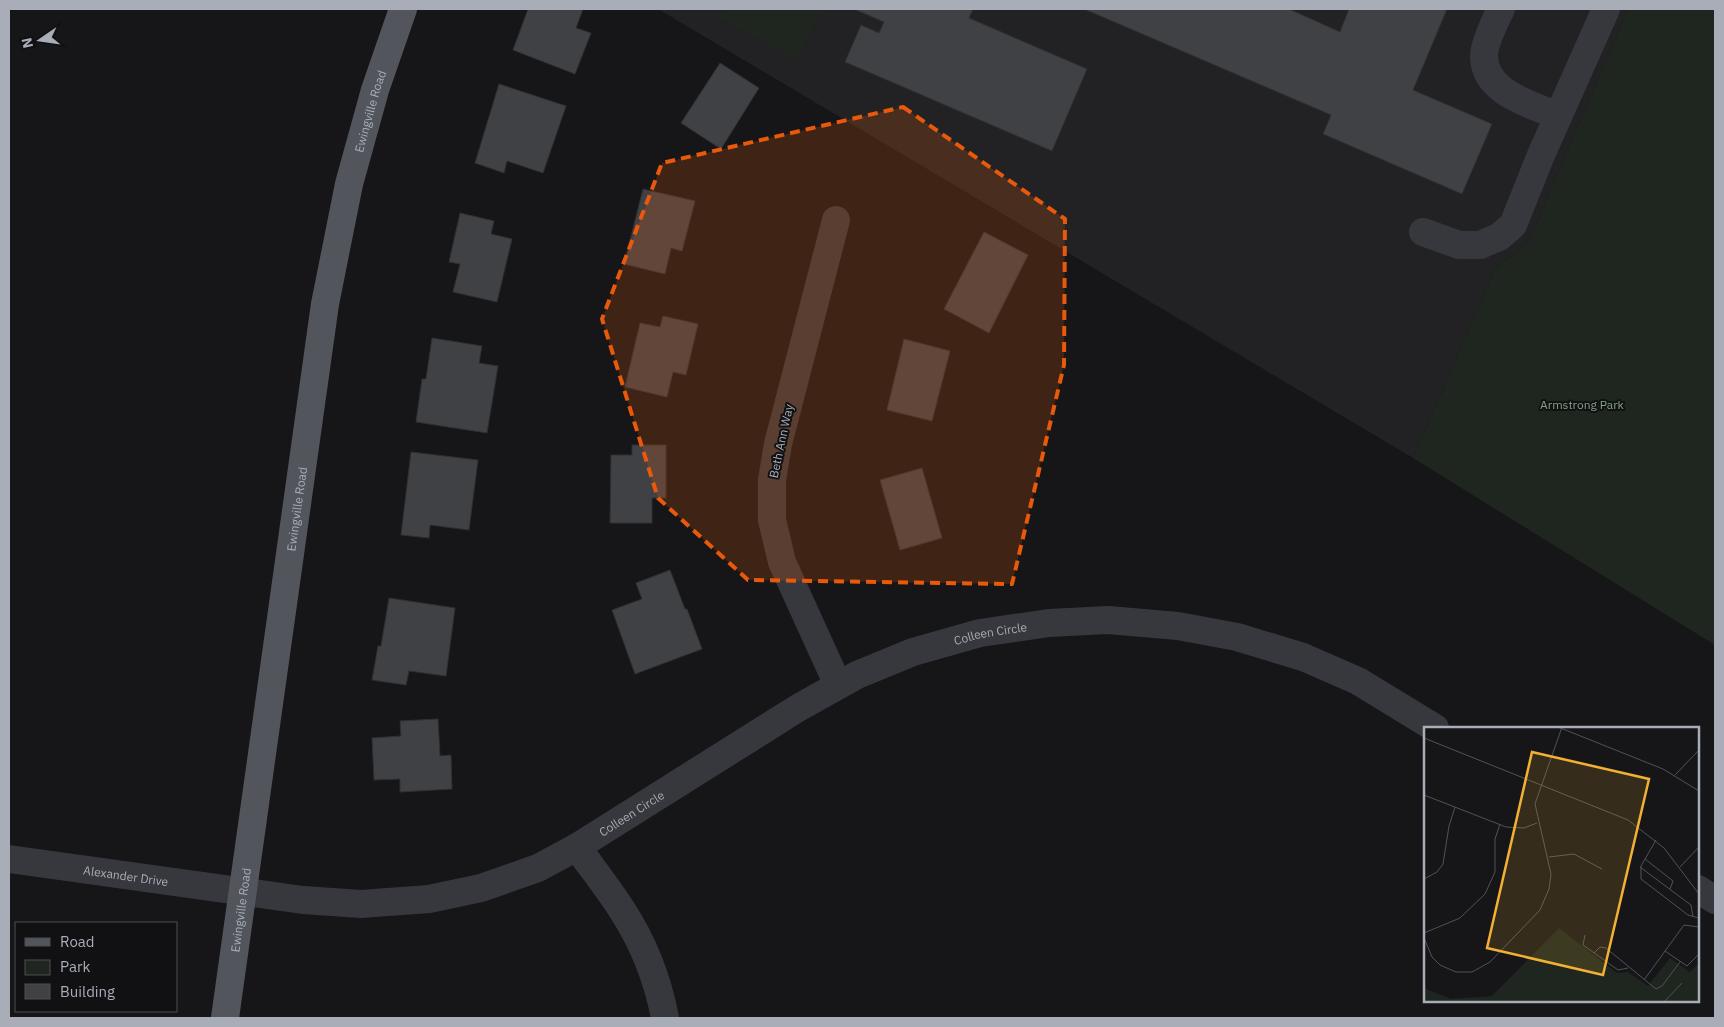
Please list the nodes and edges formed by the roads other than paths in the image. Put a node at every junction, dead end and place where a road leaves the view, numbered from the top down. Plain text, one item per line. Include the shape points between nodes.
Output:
1 (403, 9) edge
2 (1500, 9) edge
3 (1606, 9) edge
4 (1558, 116) junction
5 (836, 220) dead end
6 (1423, 232) dead end
7 (838, 685) junction
8 (1433, 727) edge
9 (576, 847) junction
10 (9, 859) edge
11 (1699, 890) edge
12 (242, 892) junction
13 (1715, 900) edge
14 (224, 1018) edge
15 (665, 1018) edge

1 - 12 main road, Ewingville Road via 375,90 349,184 326,304
2 - 4 street via 1484,56 1487,72 1507,94
3 - 4 street
4 - 6 street via 1512,225 1499,237 1480,245 1459,245
5 - 7 street, Beth Ann Way via 778,444 772,480 772,520 782,562
7 - 8 street, Colleen Circle via 913,652 980,634 1049,623 1108,620 1178,626 1237,637 1303,657 1358,681
7 - 9 street, Colleen Circle
9 - 12 street, Colleen Circle via 538,868 481,888 429,899 361,904
9 - 15 street via 622,910 644,951
10 - 12 street, Alexander Drive
11 - 13 street
12 - 14 main road, Ewingville Road

